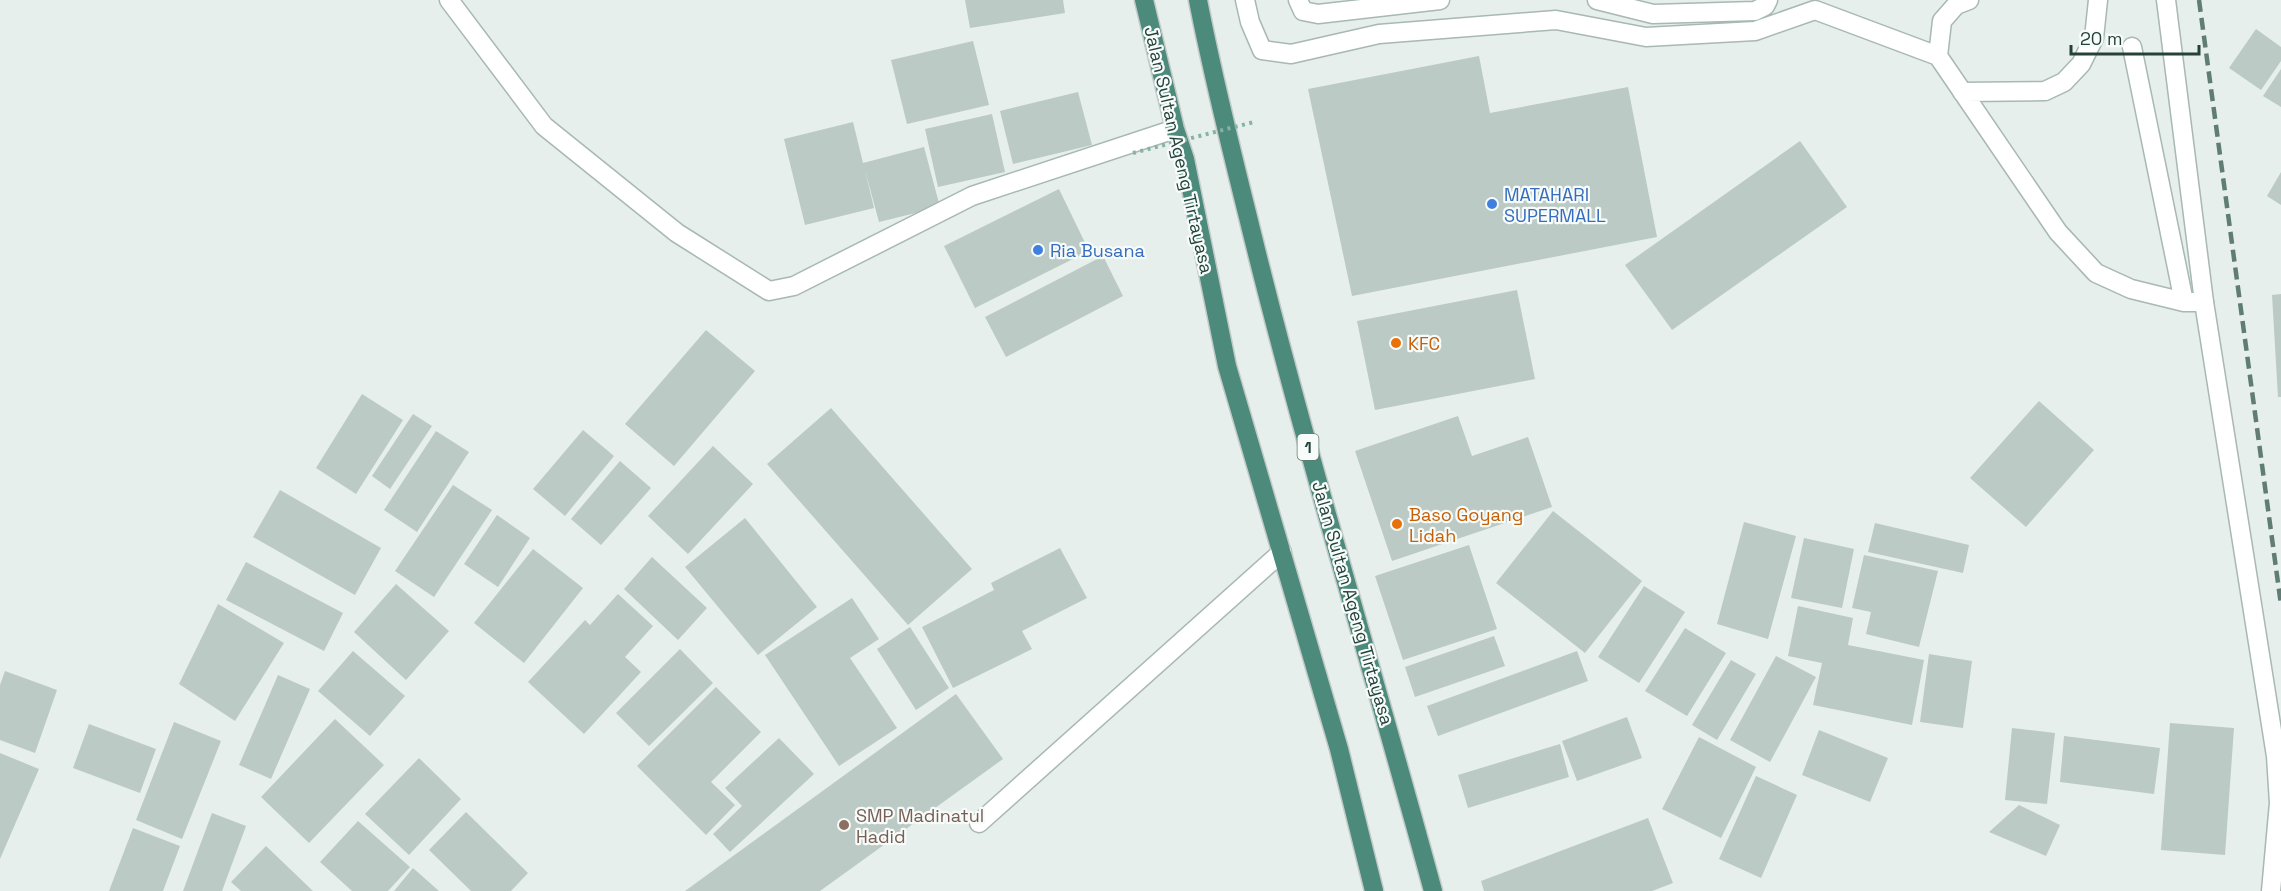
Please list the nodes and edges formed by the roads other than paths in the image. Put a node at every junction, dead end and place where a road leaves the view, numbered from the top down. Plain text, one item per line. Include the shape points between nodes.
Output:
1 (448, 0) edge
2 (1144, 0) edge
3 (1198, 0) edge
4 (1245, 0) edge
5 (1298, 0) edge
6 (1440, 0) edge
7 (1597, 0) edge
8 (1768, 0) edge
9 (1969, 0) edge
10 (2098, 0) edge
11 (2166, 0) edge
12 (2132, 47) dead end
13 (1938, 56) junction
14 (1962, 92) junction
15 (1175, 129) junction
16 (2184, 302) junction
17 (2204, 302) junction
18 (1282, 552) junction
19 (979, 823) dead end
20 (1374, 891) edge
21 (1433, 891) edge
22 (2271, 891) edge

1 - 15 street via 544,126 677,233 769,291 794,286 972,196
2 - 15 highway, Jalan Sultan Ageng Tirtayasa
3 - 21 highway, Jalan Sultan Ageng Tirtayasa / 1 via 1279,347
4 - 13 street via 1262,50 1291,54 1379,34 1556,20 1646,37 1755,31 1815,10
5 - 6 street via 1303,11 1318,14
7 - 8 street via 1653,14 1755,11
9 - 13 street via 1956,5 1942,21
10 - 14 street via 2094,38 2080,64 2064,82 2045,91
11 - 17 street
12 - 16 street
13 - 14 street
14 - 16 street via 2058,232 2096,273 2131,289
15 - 18 highway, Jalan Sultan Ageng Tirtayasa via 1185,159 1227,366
16 - 17 street
17 - 22 street via 2276,756 2279,803
18 - 19 street
18 - 20 highway, Jalan Sultan Ageng Tirtayasa via 1339,749

